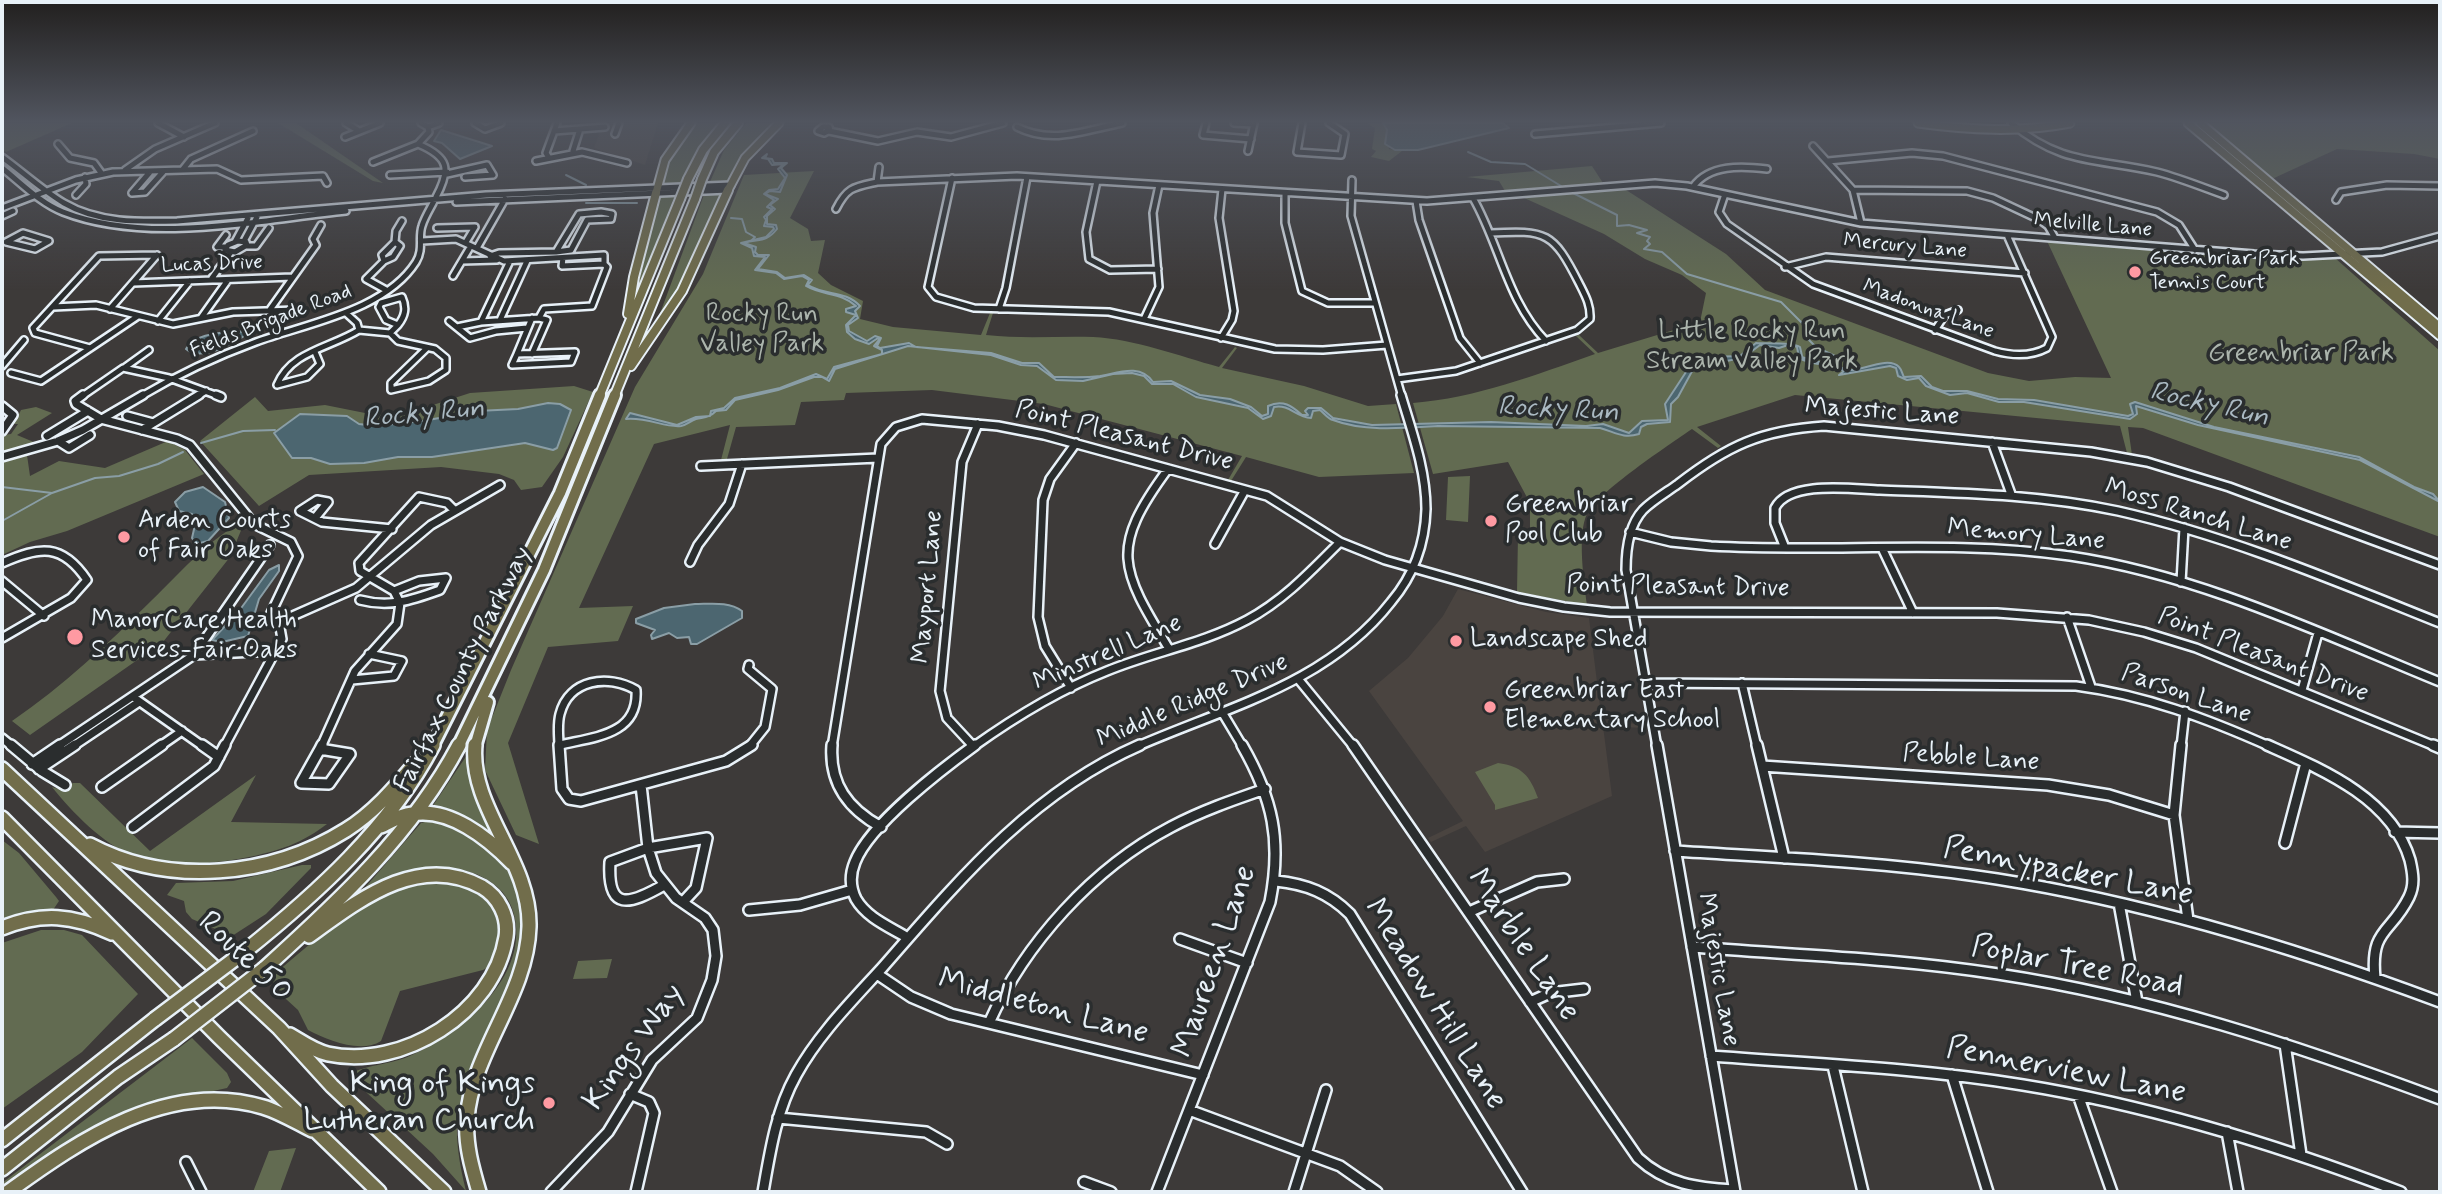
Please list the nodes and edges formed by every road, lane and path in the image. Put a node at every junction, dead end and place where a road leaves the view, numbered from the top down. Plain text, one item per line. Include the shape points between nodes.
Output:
1 (952, 178) edge
2 (16, 179) edge
3 (31, 179) edge
4 (81, 179) edge
5 (86, 179) edge
6 (144, 179) edge
7 (157, 179) edge
8 (237, 179) edge
9 (264, 179) edge
10 (325, 179) edge
11 (445, 179) edge
12 (660, 179) edge
13 (688, 179) edge
14 (702, 179) edge
15 (733, 179) edge
16 (877, 179) edge
17 (938, 179) edge
18 (1027, 179) edge
19 (1057, 179) edge
20 (1697, 179) edge
21 (1843, 179) edge
22 (2029, 179) edge
23 (2176, 179) edge
24 (2254, 179) edge
25 (2265, 179) edge
26 (1352, 180) dead end
27 (1097, 181) junction
28 (877, 182) junction
29 (327, 183) dead end
30 (1159, 185) junction
31 (729, 187) junction
32 (1693, 187) junction
33 (2439, 188) edge
34 (1222, 189) junction
35 (657, 190) junction
36 (1853, 190) junction
37 (47, 191) junction
38 (1285, 193) junction
39 (37, 194) junction
40 (1725, 194) junction
41 (76, 195) dead end
42 (2224, 195) dead end
43 (1351, 198) junction
44 (1473, 198) junction
45 (505, 199) junction
46 (435, 200) junction
47 (2336, 200) dead end
48 (1416, 201) junction
49 (2, 208) edge
50 (836, 209) dead end
51 (13, 211) dead end
52 (2, 216) edge
53 (253, 217) junction
54 (402, 221) dead end
55 (1861, 223) junction
56 (321, 225) dead end
57 (437, 228) dead end
58 (269, 229) dead end
59 (1490, 233) junction
60 (226, 235) dead end
61 (2007, 235) junction
62 (2440, 236) edge
63 (2055, 238) junction
64 (235, 242) junction
65 (395, 242) junction
66 (463, 242) junction
67 (4, 244) edge
68 (422, 244) junction
69 (249, 246) junction
70 (226, 247) junction
71 (477, 248) junction
72 (469, 249) dead end
73 (2194, 250) junction
74 (231, 252) junction
75 (556, 252) junction
76 (2343, 254) junction
77 (2353, 254) junction
78 (490, 256) junction
79 (497, 260) junction
80 (384, 261) junction
81 (462, 261) junction
82 (510, 261) junction
83 (527, 261) junction
84 (1785, 267) junction
85 (1158, 269) junction
86 (2025, 273) junction
87 (453, 276) dead end
88 (292, 277) junction
89 (212, 278) junction
90 (228, 280) junction
91 (190, 281) junction
92 (133, 283) junction
93 (386, 290) junction
94 (1375, 303) junction
95 (53, 307) junction
96 (110, 309) junction
97 (999, 309) junction
98 (297, 310) dead end
99 (1958, 310) dead end
100 (268, 311) junction
101 (346, 313) junction
102 (138, 316) junction
103 (1144, 317) junction
104 (200, 318) junction
105 (535, 318) junction
106 (500, 320) junction
107 (158, 321) junction
108 (449, 321) dead end
109 (481, 322) junction
110 (398, 325) junction
111 (457, 327) junction
112 (2440, 327) edge
113 (527, 328) junction
114 (359, 330) junction
115 (1935, 330) junction
116 (390, 333) junction
117 (2440, 336) edge
118 (1221, 338) junction
119 (24, 340) dead end
120 (622, 341) junction
121 (1546, 341) junction
122 (1387, 345) junction
123 (90, 348) junction
124 (427, 348) junction
125 (149, 350) dead end
126 (315, 352) junction
127 (532, 354) junction
128 (516, 355) junction
129 (1480, 363) junction
130 (2, 366) edge
131 (123, 368) junction
132 (11, 373) dead end
133 (170, 379) junction
134 (1396, 379) junction
135 (622, 380) junction
136 (206, 391) junction
137 (221, 397) dead end
138 (2, 406) edge
139 (88, 411) junction
140 (127, 416) dead end
141 (101, 419) junction
142 (153, 423) junction
143 (978, 424) junction
144 (142, 430) junction
145 (2, 431) edge
146 (90, 435) dead end
147 (47, 436) dead end
148 (58, 441) junction
149 (1992, 442) junction
150 (1076, 443) junction
151 (2, 457) edge
152 (878, 458) junction
153 (742, 464) junction
154 (701, 466) dead end
155 (1168, 469) junction
156 (499, 485) dead end
157 (1245, 490) junction
158 (2011, 494) junction
159 (454, 510) junction
160 (315, 518) dead end
161 (2184, 528) junction
162 (391, 529) junction
163 (1630, 532) junction
164 (1340, 542) junction
165 (1215, 544) dead end
166 (270, 545) dead end
167 (1785, 548) junction
168 (1882, 548) junction
169 (690, 562) dead end
170 (2, 563) edge
171 (2440, 565) edge
172 (1413, 568) junction
173 (371, 578) junction
174 (2, 580) edge
175 (2181, 582) junction
176 (394, 591) junction
177 (360, 600) dead end
178 (400, 603) junction
179 (1633, 612) junction
180 (1913, 613) junction
181 (44, 615) junction
182 (2067, 617) junction
183 (279, 622) junction
184 (2440, 623) edge
185 (2318, 633) junction
186 (2, 638) edge
187 (1169, 649) junction
188 (276, 651) junction
189 (369, 653) junction
190 (194, 655) junction
191 (749, 665) dead end
192 (498, 670) junction
193 (352, 680) junction
194 (1299, 680) junction
195 (2440, 682) edge
196 (1646, 683) junction
197 (1742, 683) junction
198 (2091, 687) junction
199 (1071, 688) junction
200 (2302, 690) junction
201 (136, 699) junction
202 (2185, 711) junction
203 (1222, 712) junction
204 (442, 728) junction
205 (182, 731) junction
206 (2, 738) edge
207 (560, 745) junction
208 (973, 746) junction
209 (2440, 748) edge
210 (320, 749) junction
211 (219, 757) junction
212 (2306, 763) junction
213 (1762, 766) junction
214 (36, 767) junction
215 (2, 769) edge
216 (65, 785) dead end
217 (641, 785) junction
218 (102, 787) dead end
219 (1265, 789) junction
220 (417, 813) junction
221 (2174, 815) junction
222 (2, 818) edge
223 (133, 827) dead end
224 (378, 827) junction
225 (881, 827) junction
226 (2395, 832) junction
227 (2440, 833) edge
228 (75, 836) junction
229 (2285, 843) dead end
230 (648, 848) junction
231 (1675, 851) junction
232 (1784, 858) junction
233 (516, 868) junction
234 (1564, 879) dead end
235 (1276, 881) junction
236 (664, 885) junction
237 (852, 890) junction
238 (683, 902) junction
239 (2119, 903) junction
240 (749, 910) dead end
241 (1469, 912) junction
242 (2189, 920) junction
243 (2, 928) edge
244 (120, 937) junction
245 (908, 938) junction
246 (1180, 939) dead end
247 (1692, 947) junction
248 (1247, 963) junction
249 (264, 969) junction
250 (877, 974) junction
251 (2375, 978) junction
252 (1584, 989) dead end
253 (1530, 1002) junction
254 (2137, 1002) junction
255 (2440, 1002) edge
256 (989, 1023) junction
257 (279, 1028) junction
258 (2285, 1044) junction
259 (1711, 1056) junction
260 (1833, 1066) junction
261 (1203, 1075) junction
262 (1952, 1075) junction
263 (1326, 1090) dead end
264 (630, 1094) junction
265 (2078, 1095) junction
266 (2440, 1100) edge
267 (1189, 1110) junction
268 (778, 1118) junction
269 (28, 1119) junction
270 (2, 1130) edge
271 (2227, 1132) junction
272 (323, 1135) junction
273 (2, 1140) edge
274 (947, 1143) dead end
275 (1307, 1153) junction
276 (2301, 1155) junction
277 (186, 1163) dead end
278 (2, 1169) edge
279 (1084, 1182) dead end
280 (1734, 1191) edge
281 (8, 1192) edge
282 (201, 1192) edge
283 (379, 1192) edge
284 (444, 1192) edge
285 (479, 1192) edge
286 (551, 1192) edge
287 (636, 1192) edge
288 (763, 1192) edge
289 (1111, 1192) edge
290 (1157, 1192) edge
291 (1294, 1192) edge
292 (1377, 1192) edge
293 (1522, 1192) edge
294 (1863, 1192) edge
295 (1988, 1192) edge
296 (2112, 1192) edge
297 (2238, 1192) edge
298 (2401, 1192) edge

1 - 97 street via 929,290 944,303
2 - 39 street
3 - 37 street
4 - 37 street
5 - 41 street
6 - 7 street via 132,192 145,192
8 - 9 street
10 - 29 street
11 - 46 street, Fields Brigade Road
12 - 35 main road
13 - 120 highway, Fairfax County Parkway, bridge
14 - 135 highway, Fairfax County Parkway, bridge
15 - 31 main road
16 - 28 street
17 - 28 street, Melville Lane
18 - 97 street
19 - 27 street, Melville Lane
20 - 32 street
21 - 36 street
22 - 73 street via 2157,212 2179,225
23 - 42 street
24 - 76 main road
25 - 77 main road
26 - 43 street, Middle Ridge Drive
27 - 30 street, Melville Lane
27 - 85 street via 1090,207 1088,258 1110,270
28 - 50 street, Melville Lane via 846,191
30 - 34 street, Melville Lane
30 - 85 street via 1153,213
31 - 35 street
31 - 135 highway via 682,291
32 - 40 street, Melville Lane
32 - 44 street, Melville Lane via 1644,183
33 - 47 street via 2368,186 2341,192
34 - 38 street, Melville Lane
34 - 118 street via 1219,218 1234,311
35 - 45 street
35 - 46 street
35 - 120 highway
36 - 55 street
36 - 63 street via 1977,192 2040,220
37 - 39 street
37 - 53 street via 78,210 123,220
38 - 43 street, Melville Lane
38 - 94 street via 1284,216 1302,291 1332,304
39 - 49 street
39 - 53 street via 60,211 110,225 158,227
40 - 55 street, Melville Lane
40 - 84 street, Madonna Lane via 1719,209 1723,220
43 - 48 street, Melville Lane
43 - 94 street, Middle Ridge Drive via 1351,216
44 - 48 street, Melville Lane
44 - 59 street
45 - 46 street
45 - 71 street
46 - 53 street
46 - 68 street, Fields Brigade Road via 421,227
48 - 129 street via 1460,338
51 - 52 street
53 - 64 street
53 - 69 street
54 - 65 street
55 - 61 street, Melville Lane
56 - 88 street via 313,239 316,245
57 - 66 street via 475,227
58 - 69 street
59 - 121 street via 1524,316
59 - 121 street via 1539,234 1563,249 1591,316 1580,328
60 - 70 street via 215,250
61 - 63 street, Melville Lane
61 - 86 street, Madonna Lane
62 - 77 street, Melville Lane via 2391,251
63 - 73 street, Melville Lane
64 - 69 street
64 - 70 street
65 - 80 street via 382,255
65 - 80 street via 399,250
66 - 68 street
66 - 71 street
67 - 67 street via 35,249 49,240 23,233
68 - 93 street, Fields Brigade Road via 409,272
69 - 74 street
70 - 74 street
71 - 78 street
72 - 81 street
73 - 76 street, Melville Lane via 2287,256
74 - 89 street
75 - 75 street via 579,214 612,214 611,219 587,220 571,250
75 - 78 street
76 - 77 street, Melville Lane
76 - 117 main road
77 - 112 main road
78 - 79 street
79 - 81 street
79 - 82 street
80 - 93 street via 366,279
81 - 87 street
82 - 83 street
82 - 109 street
83 - 105 street via 604,255 607,267 592,306 544,309
83 - 106 street
84 - 86 street, Mercury Lane via 1826,257
84 - 115 street, Madonna Lane via 1821,288
85 - 103 street via 1158,293
86 - 115 street, Madonna Lane via 2051,332 2048,348 2031,355 2004,354
88 - 90 street, Lucas Drive
88 - 100 street
89 - 90 street, Lucas Drive
89 - 91 street, Lucas Drive
90 - 104 street
91 - 92 street, Lucas Drive
91 - 107 street
92 - 95 street via 157,255 99,256
92 - 96 street
93 - 101 street, Fields Brigade Road
94 - 122 street, Middle Ridge Drive
95 - 96 street via 96,305
95 - 123 street via 33,328 35,333
96 - 102 street
97 - 103 street
98 - 100 street
99 - 115 street via 1945,315
100 - 104 street
101 - 114 street
101 - 133 street, Fields Brigade Road via 256,342
102 - 107 street
102 - 123 street
103 - 118 street
104 - 107 street via 173,324
105 - 106 street
105 - 113 street
105 - 127 street via 547,322
106 - 109 street
108 - 111 street
109 - 111 street
110 - 110 street via 407,308 402,297 379,307 386,320
110 - 116 street
111 - 113 street via 470,338
113 - 128 street
114 - 116 street
114 - 126 street
116 - 124 street via 398,341
118 - 122 street via 1282,350
119 - 130 street
120 - 204 highway, Fairfax County Parkway via 560,493
121 - 129 street
122 - 134 street, Middle Ridge Drive
123 - 132 street via 41,381
124 - 124 street via 443,352 446,370 402,390 391,390 391,383
125 - 131 street
126 - 126 street via 291,362 276,384 312,374 320,364
127 - 128 street
127 - 128 street via 575,352 571,362 512,365
129 - 134 street via 1439,375
131 - 133 street
131 - 139 street via 75,401
133 - 136 street
133 - 141 street, Fields Brigade Road
134 - 172 street, Middle Ridge Drive via 1423,474 1427,508 1425,533
135 - 192 highway, Fairfax County Parkway via 549,563
136 - 137 street
136 - 142 street
138 - 145 street via 13,415
139 - 141 street
139 - 147 street
140 - 142 street
141 - 144 street
141 - 148 street, Fields Brigade Road
142 - 144 street
143 - 150 street, Point Pleasant Drive
143 - 152 street, Point Pleasant Drive via 937,418 912,421 886,436
143 - 208 street, Mayport Lane via 962,462 940,691 947,719
144 - 183 street via 190,444 254,524 295,546 297,563 271,607
146 - 148 street via 69,448
148 - 151 street
149 - 158 street
149 - 163 street, Majestic Lane via 1824,426 1793,428 1714,456 1648,505
149 - 171 street, Majestic Lane via 2091,452 2179,471
150 - 155 street, Point Pleasant Drive
150 - 199 street via 1050,479 1043,500 1038,617 1047,655
152 - 153 street
152 - 225 street, Point Pleasant Drive via 831,758 833,778 842,797 861,817
153 - 154 street
153 - 169 street via 729,504
155 - 157 street, Point Pleasant Drive
155 - 187 street via 1132,524 1127,549 1132,584
156 - 159 street
157 - 164 street, Point Pleasant Drive via 1283,503
157 - 165 street
158 - 161 street, Moss Ranch Lane via 2097,507
158 - 167 street, Moss Ranch Lane via 1795,492 1778,501 1773,510
159 - 162 street via 447,503 419,497
159 - 173 street via 431,524
160 - 162 street
161 - 175 street
161 - 184 street, Moss Ranch Lane
162 - 173 street via 359,564 360,571
163 - 167 street, Memory Lane via 1691,547
163 - 179 street, Majestic Lane via 1625,558
164 - 172 street, Point Pleasant Drive
164 - 187 street, Minstrell Lane via 1267,608 1230,628
166 - 190 street
167 - 168 street, Memory Lane
168 - 175 street, Memory Lane via 2042,553 2113,564
168 - 180 street
170 - 181 street via 43,551 62,552 78,566 87,580 84,586
172 - 179 street, Point Pleasant Drive via 1548,605
172 - 194 street, Middle Ridge Drive via 1370,630
173 - 176 street
173 - 183 street
174 - 181 street
175 - 185 street, Memory Lane
176 - 178 street
176 - 178 street via 427,577 446,578 440,590
177 - 178 street via 381,607
178 - 189 street via 397,624
179 - 180 street, Point Pleasant Drive
179 - 196 street, Majestic Lane
180 - 182 street, Point Pleasant Drive
181 - 186 street
182 - 198 street
182 - 200 street, Point Pleasant Drive via 2171,639
183 - 188 street via 283,633
185 - 195 street, Memory Lane
185 - 200 street
187 - 199 street, Minstrell Lane
188 - 190 street
188 - 211 street
189 - 193 street
189 - 193 street via 402,661 394,676
190 - 201 street
191 - 217 street via 773,694 765,727 752,744 726,761
192 - 220 highway, Fairfax County Parkway
192 - 233 highway via 477,733 475,773
193 - 210 street
194 - 203 street, Middle Ridge Drive
194 - 241 street, Marble Lane via 1347,736
196 - 197 street, Parson Lane
196 - 231 street, Majestic Lane
197 - 198 street, Parson Lane
197 - 213 street
198 - 202 street, Parson Lane
199 - 208 street, Minstrell Lane
200 - 209 street, Point Pleasant Drive
201 - 205 street
201 - 214 street
202 - 212 street, Parson Lane
202 - 221 street
203 - 219 street, Maureen Lane
203 - 245 street, Middle Ridge Drive via 1130,748 1059,789 996,842
204 - 224 highway, Fairfax County Parkway
204 - 228 highway via 366,817 323,844 272,864 228,870 147,869 116,859
205 - 211 street
205 - 218 street
206 - 214 street
207 - 207 street via 623,727 633,713 636,690 596,680 575,688 559,711
207 - 217 street via 562,789 569,799 581,801
208 - 225 street, Minstrell Lane
210 - 210 street via 314,761 301,783 329,784 350,754
211 - 223 street via 210,771
212 - 226 street, Parson Lane via 2357,792
212 - 229 street
213 - 221 street, Pebble Lane via 2048,785 2109,795
213 - 232 street
214 - 216 street
215 - 228 highway, Route 50
217 - 230 street
219 - 235 street, Maureen Lane via 1277,831
219 - 256 street via 1183,819 1114,863 1079,896 1016,970
220 - 224 highway
220 - 233 highway via 475,831
220 - 249 highway, Fairfax County Parkway via 363,876
221 - 242 street
222 - 244 highway
224 - 269 highway, Fairfax County Parkway, bridge via 311,896
225 - 237 street, Minstrell Lane via 855,861
226 - 227 street
226 - 251 street, Parson Lane via 2411,863 2413,885 2406,905 2376,942
228 - 257 highway, Route 50
230 - 236 street
230 - 236 street via 610,862 610,892 620,902 630,903
230 - 238 street via 708,840 696,888
231 - 232 street, Pennypacker Lane
231 - 247 street, Majestic Lane
232 - 239 street, Pennypacker Lane via 1959,873
233 - 285 highway via 528,913 528,938 519,979 478,1069 469,1105 467,1139
234 - 241 street via 1537,882
235 - 248 street, Maureen Lane
235 - 293 street, Meadow Hill Lane via 1314,887 1350,914
236 - 238 street
237 - 240 street via 800,905
237 - 245 street via 866,911
238 - 264 street, Kings Way via 713,930 716,956 712,980 702,1010 690,1027 652,1060
239 - 242 street, Pennypacker Lane
239 - 254 street
241 - 253 street, Marble Lane
242 - 251 street, Pennypacker Lane
243 - 244 highway via 40,916 64,915
244 - 272 highway
245 - 250 street, Middle Ridge Drive
246 - 248 street
247 - 254 street, Poplar Tree Road via 1952,968
247 - 259 street, Majestic Lane
248 - 261 street, Maureen Lane
249 - 257 highway via 372,894 416,877 450,875 473,881 492,893 505,915 503,953 486,988 453,1021 419,1042 384,1054 341,1056 314,1049
249 - 278 highway, Fairfax County Parkway, bridge
250 - 256 street, Middleton Lane via 928,1006
250 - 268 street, Middle Ridge Drive via 804,1060
251 - 255 street, Pennypacker Lane
252 - 253 street via 1550,993
253 - 280 street, Marble Lane via 1643,1164 1684,1186
254 - 258 street, Poplar Tree Road
256 - 261 street, Middleton Lane
257 - 284 highway, Route 50 via 332,1086
258 - 266 street, Poplar Tree Road
258 - 276 street
259 - 260 street, Pennerview Lane
259 - 280 street, Majestic Lane
260 - 262 street, Pennerview Lane
260 - 294 street
261 - 267 street, Maureen Lane
262 - 265 street, Pennerview Lane
262 - 295 street
263 - 275 street
264 - 286 street, Kings Way via 608,1132
264 - 287 street via 649,1102 654,1113
265 - 271 street, Pennerview Lane
265 - 296 street
267 - 275 street
267 - 290 street, Maureen Lane
268 - 274 street via 926,1132
268 - 288 street, Middle Ridge Drive
269 - 270 highway
269 - 273 highway, Fairfax County Parkway
271 - 276 street, Pennerview Lane
271 - 297 street
272 - 281 highway via 250,1104 221,1100 178,1104 99,1132
272 - 283 highway
275 - 291 street
275 - 292 street via 1355,1174
276 - 298 street, Pennerview Lane
277 - 282 street
279 - 289 street

